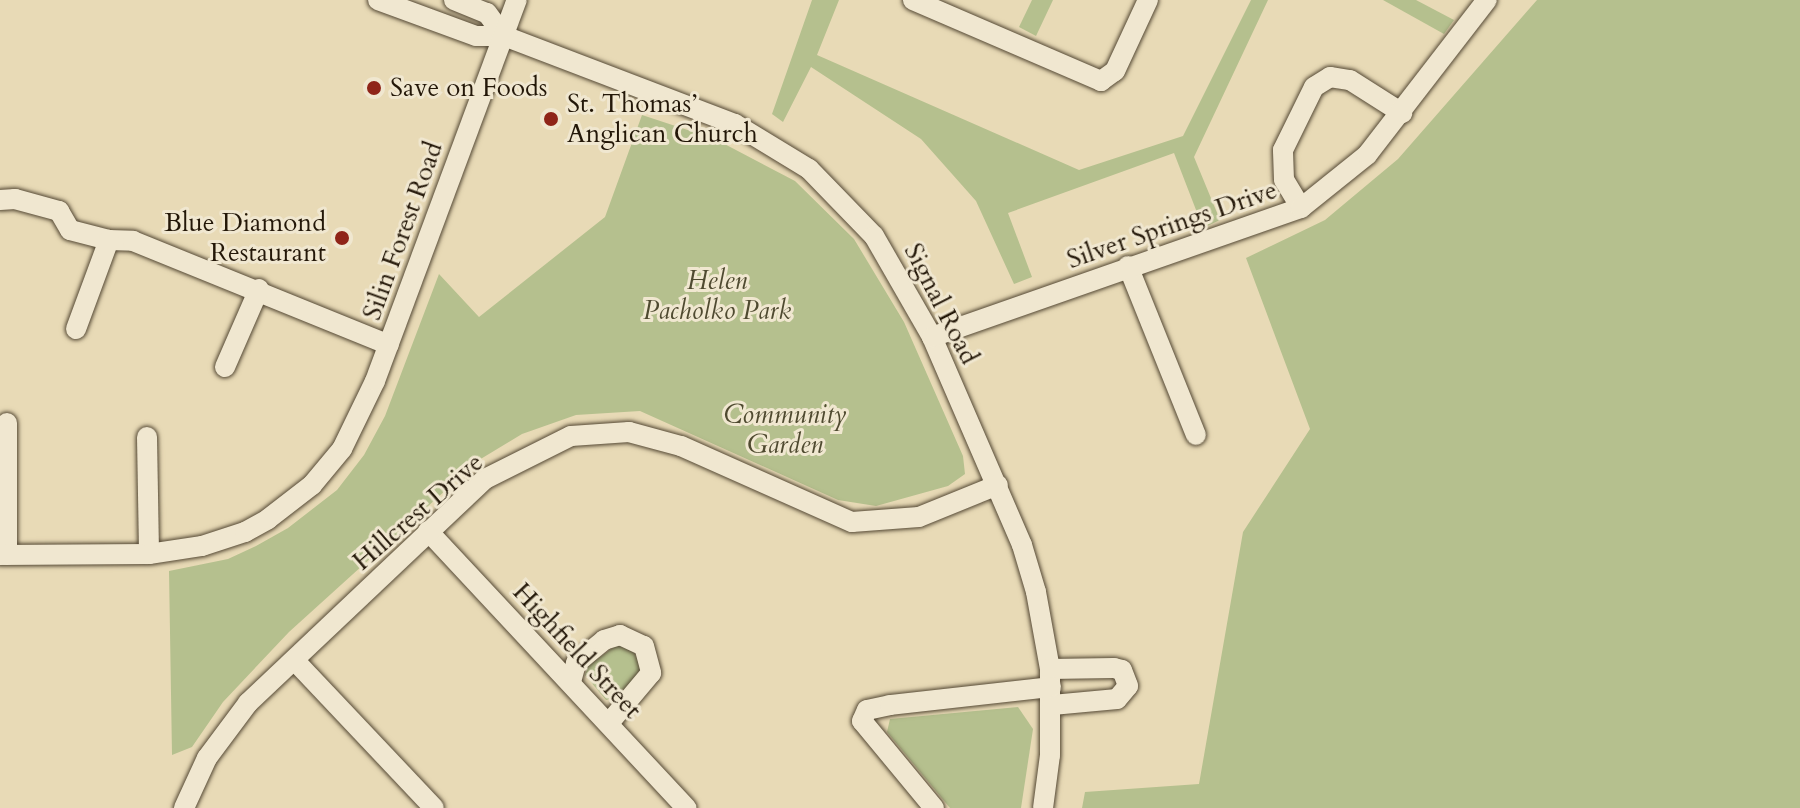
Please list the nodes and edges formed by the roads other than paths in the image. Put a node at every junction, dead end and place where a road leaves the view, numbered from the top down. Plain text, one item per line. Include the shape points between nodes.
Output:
1 (378, 0) edge
2 (454, 0) edge
3 (517, 0) edge
4 (913, 0) edge
5 (1148, 0) edge
6 (1487, 0) edge
7 (942, 5) edge
8 (504, 36) junction
9 (1402, 113) junction
10 (0, 200) edge
11 (1301, 208) junction
12 (109, 240) junction
13 (1128, 266) junction
14 (259, 289) junction
15 (76, 329) dead end
16 (932, 337) junction
17 (389, 345) junction
18 (225, 367) dead end
19 (7, 423) dead end
20 (1196, 435) dead end
21 (147, 437) dead end
22 (998, 485) junction
23 (428, 531) junction
24 (149, 554) junction
25 (4, 555) edge
26 (295, 661) junction
27 (571, 682) junction
28 (1051, 687) junction
29 (609, 723) junction
30 (414, 800) edge
31 (184, 808) edge
32 (434, 808) edge
33 (686, 808) edge
34 (934, 808) edge
35 (1043, 808) edge

1 - 8 street, Signal Road via 476,36
2 - 8 street, Signal Road via 487,13
3 - 8 street, Silin Forest Road
4 - 7 street
5 - 7 street via 1115,71 1101,81
6 - 9 street, Silver Springs Drive
8 - 16 street, Signal Road via 735,124 809,169 874,236
8 - 17 street, Silin Forest Road
9 - 11 street, Silver Springs Drive via 1367,155
9 - 11 street via 1350,80 1330,77 1314,87 1283,150 1284,180
10 - 12 street, Silin Forest Road via 59,211 70,230
11 - 13 street, Silver Springs Drive
12 - 14 street, Silin Forest Road via 133,241
12 - 15 street
13 - 16 street, Silver Springs Drive
13 - 20 street
14 - 17 street, Silin Forest Road
14 - 18 street
16 - 22 street, Signal Road
17 - 24 street, Silin Forest Road via 342,449 312,485 245,532 202,546
19 - 25 street, Silin Forest Road
21 - 24 street
22 - 23 street, Hillcrest Drive via 919,517 852,522 681,446 629,432 571,436 485,479
22 - 28 street, Signal Road via 1036,592
23 - 26 street, Hillcrest Drive
23 - 27 street, Highfield Street
24 - 25 street, Silin Forest Road
26 - 30 street
26 - 31 street, Hillcrest Drive via 221,736
27 - 29 street, Highfield Street
27 - 29 street via 576,663 604,640 620,635 644,646 651,673
28 - 34 street via 867,710 862,721
28 - 35 street, Signal Road
29 - 33 street, Highfield Street
30 - 32 street

